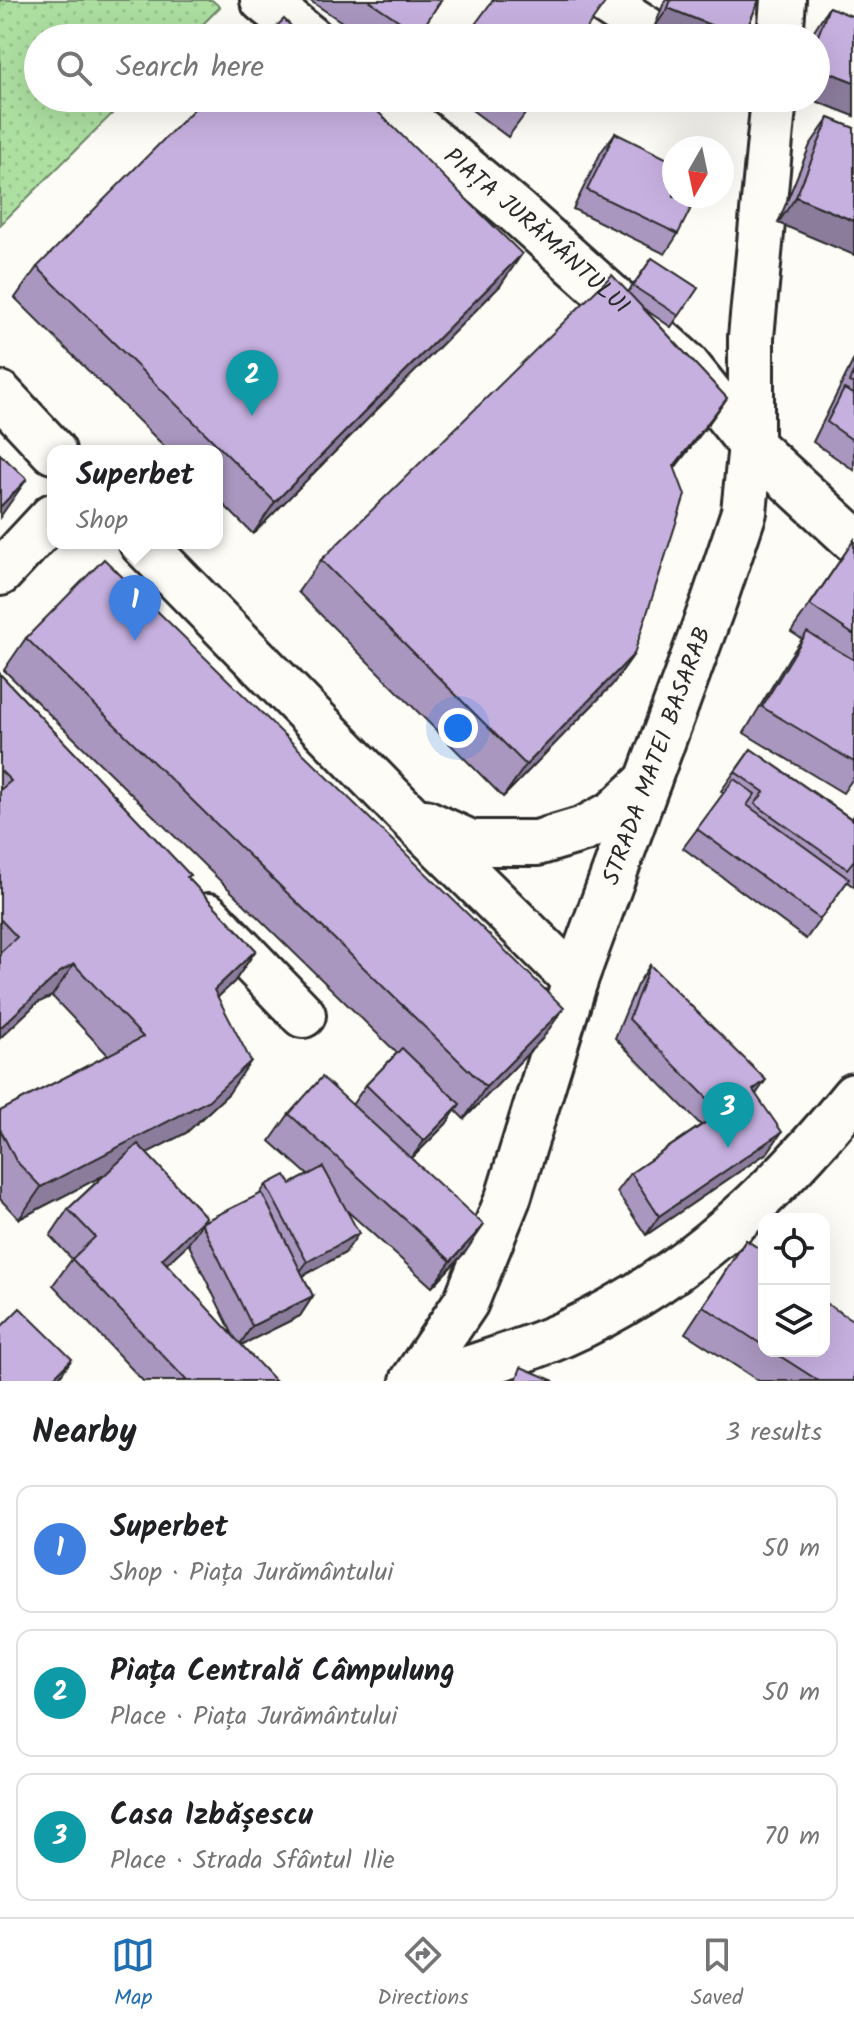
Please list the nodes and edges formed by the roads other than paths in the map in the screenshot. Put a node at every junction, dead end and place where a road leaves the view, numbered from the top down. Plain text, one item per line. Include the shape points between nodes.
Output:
1 (263, 0) edge
2 (602, 0) edge
3 (783, 0) edge
4 (293, 24) edge
5 (639, 24) edge
6 (781, 24) edge
7 (399, 112) edge
8 (765, 112) edge
9 (0, 394) edge
10 (47, 445) edge
11 (751, 445) junction
12 (47, 522) edge
13 (854, 540) edge
14 (148, 549) edge
15 (0, 573) edge
16 (648, 781) junction
17 (408, 815) junction
18 (184, 892) edge
19 (575, 980) junction
20 (303, 1015) dead end
21 (854, 1096) edge
22 (413, 1381) edge
23 (432, 1381) edge

1 - 4 street
2 - 5 street
3 - 6 street
7 - 11 street, PIAȚA JURĂMÂNTULUI via 685,363
8 - 11 street, STRADA MATEI BASARAB via 751,337
9 - 10 street
11 - 13 street, PIAȚA JURĂMÂNTULUI
11 - 16 street, STRADA MATEI BASARAB via 744,512
12 - 15 street
14 - 17 street
16 - 17 street via 614,813 584,829 537,843 471,843
16 - 19 street, STRADA MATEI BASARAB
17 - 19 street
18 - 20 street
19 - 22 street, STRADA MATEI BASARAB via 508,1198 466,1302
21 - 23 street via 740,1218 650,1288 564,1334

